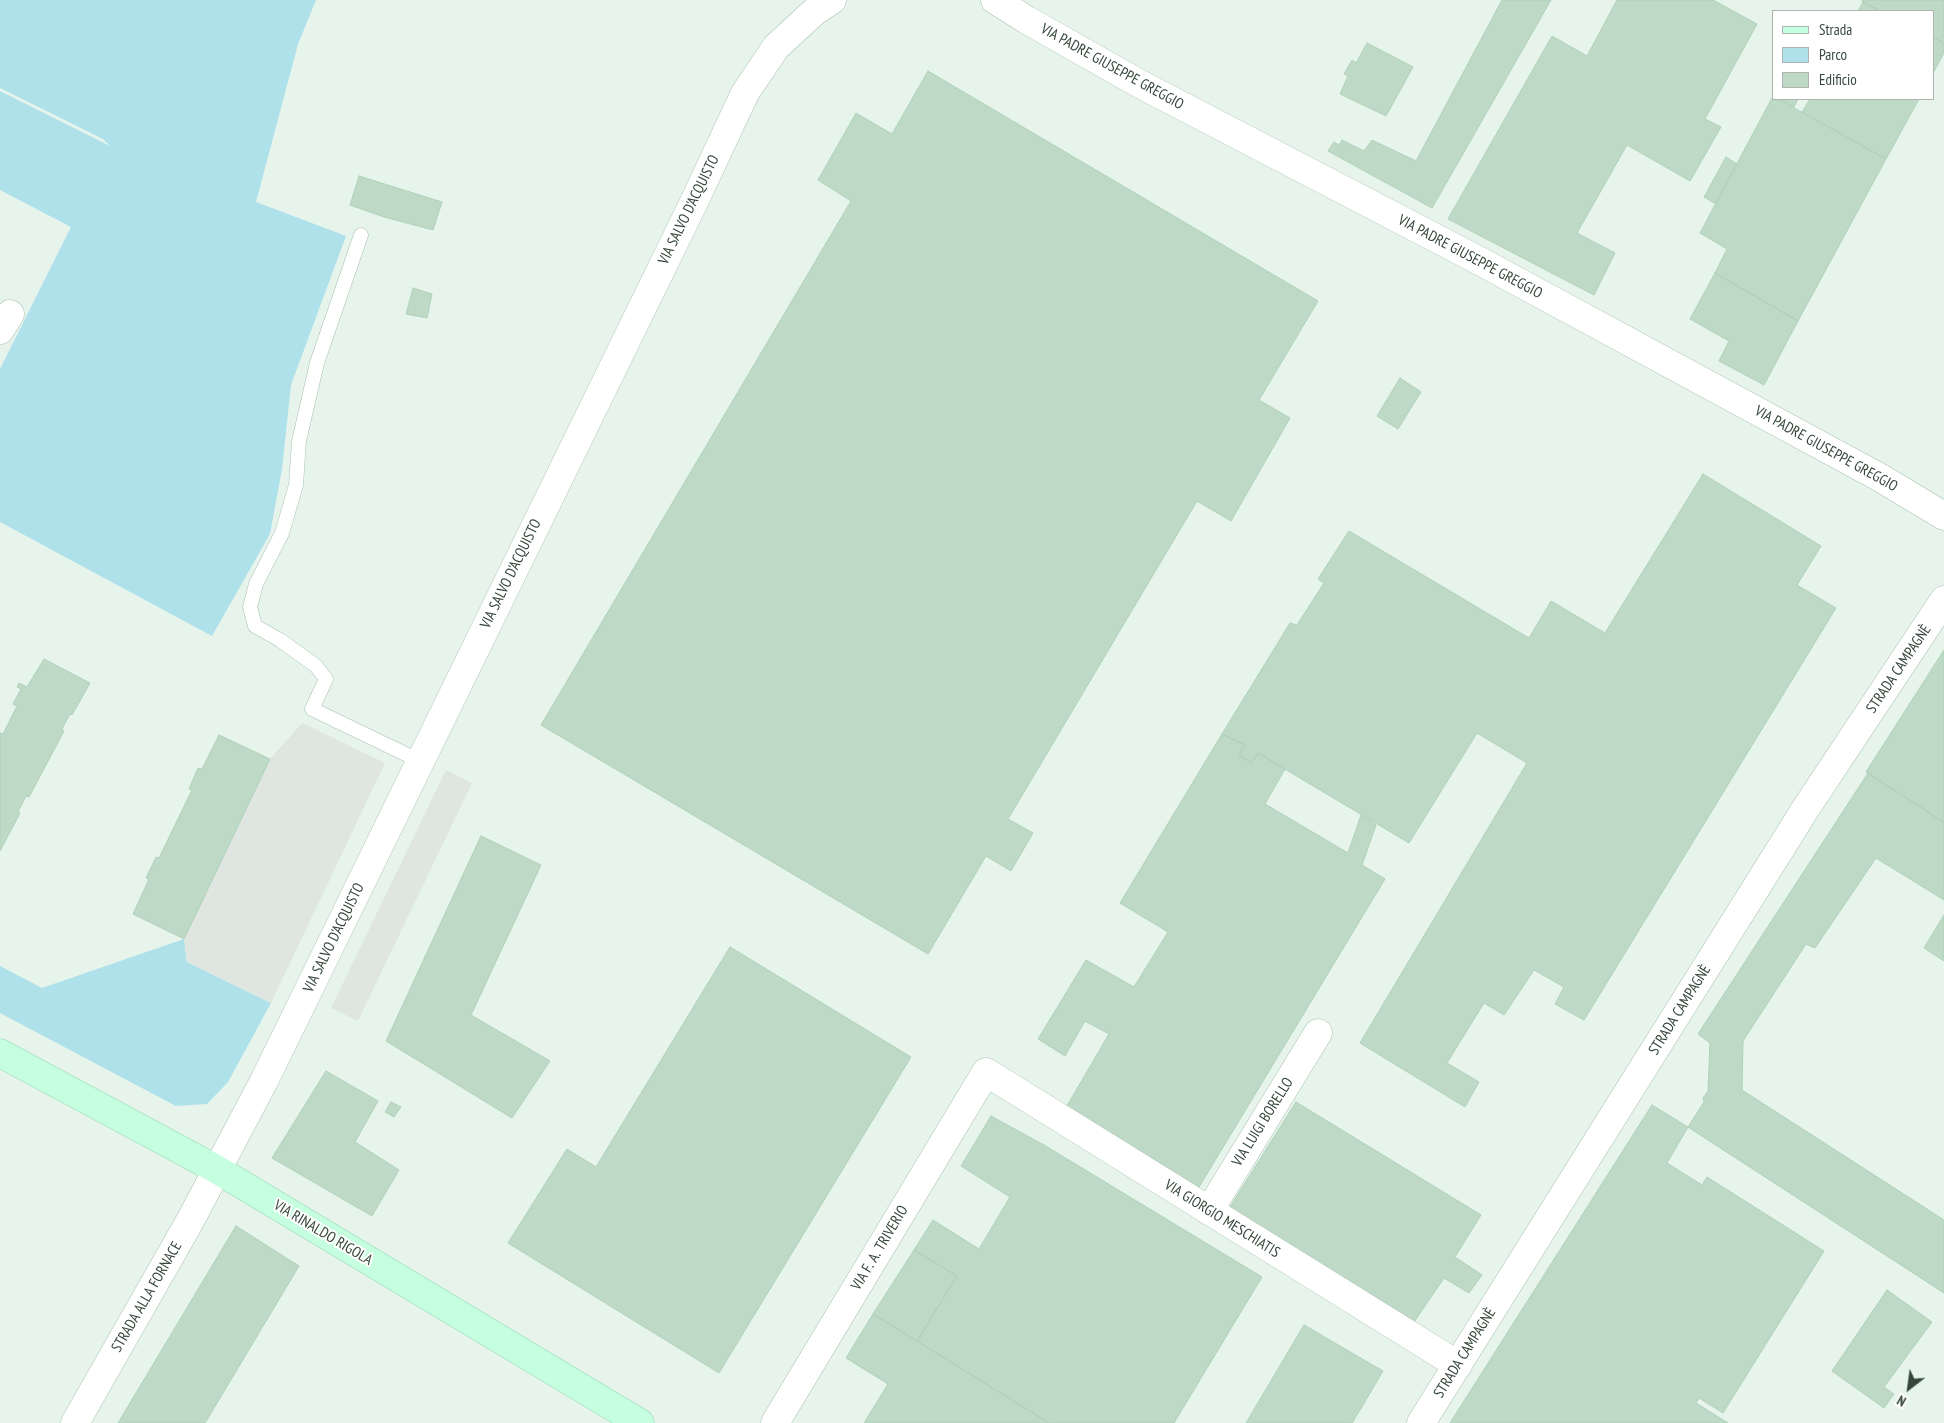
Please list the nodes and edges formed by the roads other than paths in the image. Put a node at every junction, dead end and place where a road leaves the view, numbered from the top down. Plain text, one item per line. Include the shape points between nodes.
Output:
1 (832, 0) edge
2 (995, 0) edge
3 (361, 235) dead end
4 (1944, 516) edge
5 (1944, 600) edge
6 (420, 761) junction
7 (1318, 1033) dead end
8 (0, 1054) edge
9 (986, 1072) joint
10 (216, 1169) junction
11 (1209, 1211) junction
12 (1458, 1365) junction
13 (75, 1423) edge
14 (640, 1423) edge
15 (775, 1423) edge
16 (1420, 1423) edge

1 - 6 street, VIA SALVO D'ACQUISTO via 815,11 776,47 745,93
2 - 4 street, VIA PADRE GIUSEPPE GREGGIO via 1140,84 1476,259 1879,477
3 - 6 lane via 317,363 299,441 296,485 282,533 256,584 250,607 255,626 316,666 326,679 312,709
5 - 12 street, STRADA CAMPAGNÈ via 1800,816
6 - 10 street, VIA SALVO D'ACQUISTO via 264,1081
7 - 11 street, VIA LUIGI BORELLO
8 - 10 street, VIA RINALDO RIGOLA
9 - 11 street, VIA GIORGIO MESCHIATIS
9 - 15 street, VIA F. A. TRIVERIO
10 - 13 street, STRADA ALLA FORNACE via 190,1221
10 - 14 street, VIA RINALDO RIGOLA
11 - 12 street, VIA GIORGIO MESCHIATIS
12 - 16 street, STRADA CAMPAGNÈ

